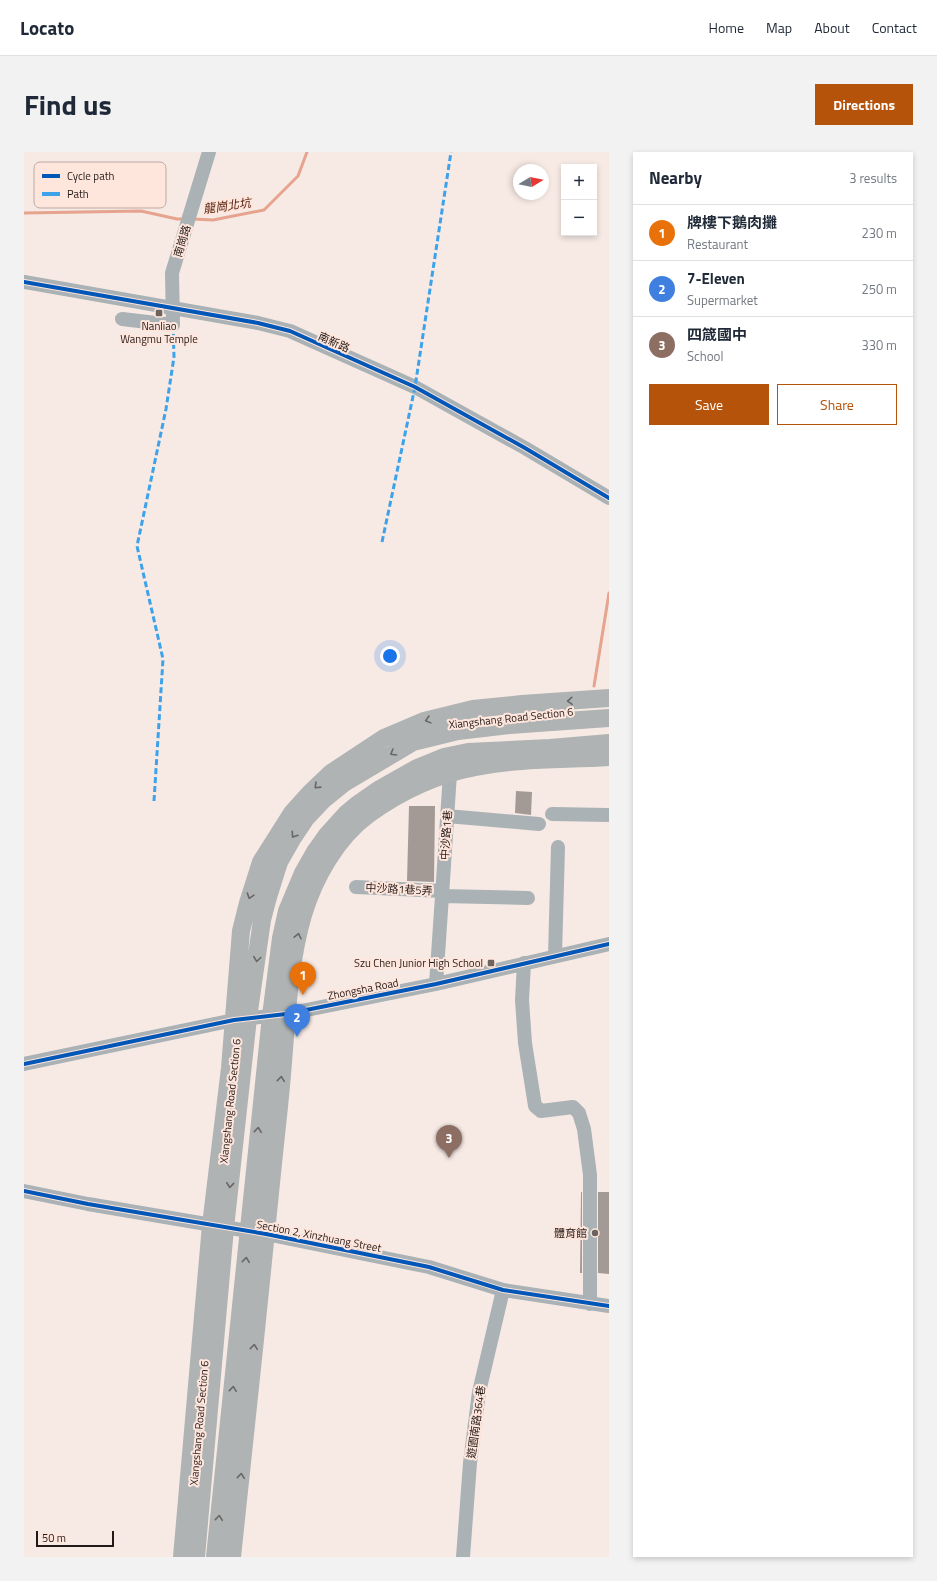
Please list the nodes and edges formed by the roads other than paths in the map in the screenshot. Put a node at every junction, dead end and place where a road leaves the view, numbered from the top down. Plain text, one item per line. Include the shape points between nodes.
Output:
1 (209, 152) edge
2 (24, 282) edge
3 (172, 308) junction
4 (122, 319) dead end
5 (609, 498) edge
6 (609, 698) edge
7 (609, 718) edge
8 (609, 743) edge
9 (609, 757) edge
10 (450, 773) junction
11 (552, 814) dead end
12 (447, 816) junction
13 (609, 816) edge
14 (539, 824) dead end
15 (558, 847) dead end
16 (356, 887) dead end
17 (442, 894) junction
18 (528, 898) dead end
19 (609, 944) edge
20 (555, 956) junction
21 (524, 963) junction
22 (436, 984) junction
23 (278, 1015) junction
24 (241, 1019) junction
25 (24, 1064) edge
26 (24, 1191) edge
27 (218, 1226) junction
28 (257, 1233) junction
29 (503, 1290) junction
30 (590, 1304) junction
31 (609, 1306) edge
32 (182, 1557) edge
33 (196, 1557) edge
34 (216, 1557) edge
35 (232, 1557) edge
36 (463, 1557) edge

1 - 3 street, 南崗路 via 172,273
2 - 3 street, 南新路
3 - 4 street, 南崗路 via 173,325
3 - 5 street, 南新路 via 290,331 415,387
6 -> 24 main road, Xiangshang Road Section 6 via 473,709 424,721 384,738 331,773 292,812 262,862 241,931
7 -> 24 main road, Xiangshang Road Section 6 via 458,731 413,742 344,783 323,800 306,818 279,862 262,920
8 - 23 main road via 468,752 444,757 417,768 358,804 346,814 315,852 287,911 281,938
9 - 10 main road via 508,762
10 - 12 street, 中沙路1巷
23 -> 10 main road via 303,914 328,860 350,831 368,814 403,792
11 - 13 street
12 - 14 street
12 - 17 street, 中沙路1巷
15 - 20 street
16 - 17 street, 中沙路1巷5弄
17 - 18 street
17 - 22 street, 中沙路1巷
19 - 20 street, Zhongsha Road
20 - 21 street, Zhongsha Road
21 - 22 street, Zhongsha Road
21 - 30 street via 522,1000 525,1043 536,1106 541,1111 573,1107 579,1113 584,1129 590,1175
22 - 23 street, Zhongsha Road
23 - 24 street, Zhongsha Road
28 -> 23 main road
24 - 25 street, Zhongsha Road
24 -> 27 main road, Xiangshang Road Section 6
26 - 27 street, Section 2, Xinzhuang Street
27 - 28 street, Section 2, Xinzhuang Street
27 - 32 main road, Xiangshang Road Section 6
27 - 33 main road, Xiangshang Road Section 6
28 - 29 street, Section 2, Xinzhuang Street via 429,1267
34 -> 28 main road
35 -> 28 main road
29 - 30 street, Section 2, Xinzhuang Street
29 - 36 street, 遊園南路364巷 via 479,1392 470,1463
30 - 31 street, Section 2, Xinzhuang Street

